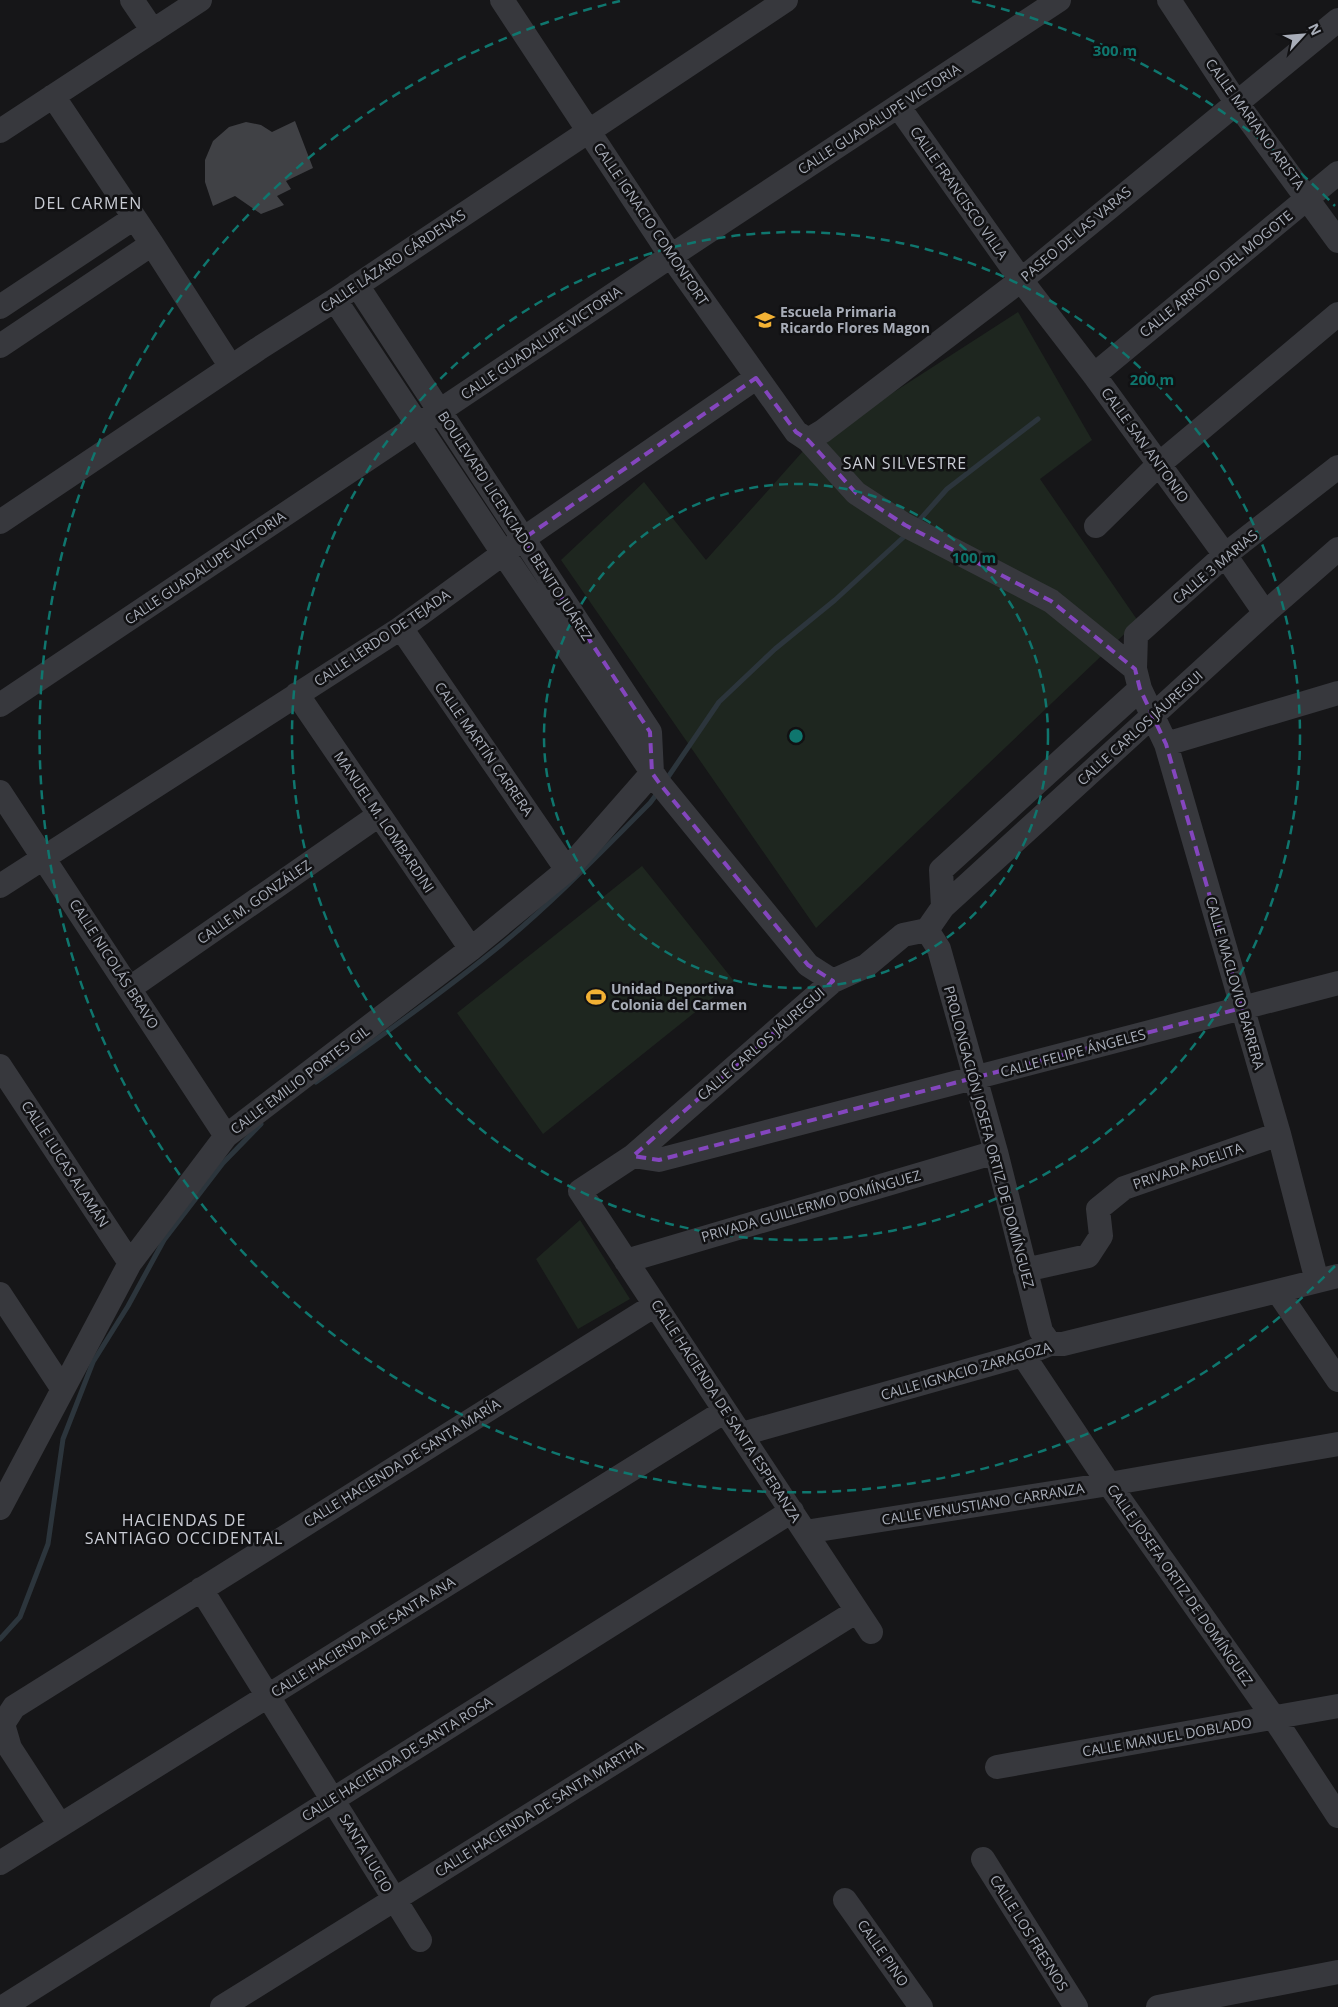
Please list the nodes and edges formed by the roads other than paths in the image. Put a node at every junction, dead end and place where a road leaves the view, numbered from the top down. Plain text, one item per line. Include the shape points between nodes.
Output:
1 (132, 0) edge
2 (200, 0) edge
3 (786, 0) edge
4 (1059, 0) edge
5 (1170, 0) edge
6 (505, 1) edge
7 (169, 8) edge
8 (1338, 20) edge
9 (153, 31) junction
10 (54, 96) junction
11 (1236, 102) junction
12 (898, 106) junction
13 (0, 131) edge
14 (589, 131) junction
15 (1338, 173) edge
16 (1308, 198) junction
17 (134, 218) junction
18 (1338, 240) edge
19 (152, 244) junction
20 (671, 256) junction
21 (1021, 280) junction
22 (357, 286) junction
23 (334, 300) junction
24 (0, 307) edge
25 (1338, 314) edge
26 (0, 346) edge
27 (230, 367) junction
28 (1094, 375) junction
29 (756, 378) junction
30 (440, 411) junction
31 (418, 426) junction
32 (808, 440) junction
33 (1158, 465) junction
34 (1338, 467) edge
35 (0, 522) edge
36 (1096, 526) dead end
37 (523, 539) junction
38 (1338, 549) edge
39 (503, 553) junction
40 (1225, 555) junction
41 (1265, 613) junction
42 (401, 628) junction
43 (1138, 679) junction
44 (297, 694) junction
45 (1338, 694) edge
46 (0, 705) edge
47 (1153, 717) junction
48 (1166, 744) junction
49 (656, 779) junction
50 (0, 792) edge
51 (379, 815) junction
52 (43, 857) junction
53 (567, 870) junction
54 (0, 886) edge
55 (943, 908) junction
56 (927, 930) junction
57 (470, 949) junction
58 (834, 981) junction
59 (1338, 983) edge
60 (130, 988) junction
61 (1242, 1008) junction
62 (0, 1066) edge
63 (976, 1079) junction
64 (1279, 1134) junction
65 (226, 1136) junction
66 (996, 1152) junction
67 (632, 1156) junction
68 (580, 1191) joint
69 (626, 1261) junction
70 (130, 1263) junction
71 (1025, 1270) junction
72 (1328, 1278) edge
73 (1278, 1292) junction
74 (0, 1294) edge
75 (655, 1305) junction
76 (1050, 1344) junction
77 (1023, 1355) junction
78 (1338, 1380) edge
79 (62, 1388) junction
80 (725, 1411) junction
81 (742, 1434) junction
82 (1338, 1444) edge
83 (1109, 1484) junction
84 (0, 1508) edge
85 (792, 1511) junction
86 (805, 1532) junction
87 (201, 1588) junction
88 (857, 1611) junction
89 (871, 1632) dead end
90 (267, 1697) junction
91 (1338, 1706) edge
92 (1274, 1718) junction
93 (997, 1767) dead end
94 (334, 1799) junction
95 (1338, 1816) edge
96 (60, 1826) junction
97 (983, 1859) dead end
98 (0, 1863) edge
99 (394, 1900) junction
100 (846, 1900) dead end
101 (420, 1940) dead end
102 (1338, 1972) edge
103 (3, 2007) edge
104 (222, 2007) edge
105 (922, 2007) edge
106 (1076, 2007) edge
107 (1158, 2007) edge

1 - 9 street
2 - 7 street
3 - 14 street, CALLE LÁZARO CÁRDENAS
4 - 12 street, CALLE GUADALUPE VICTORIA
5 - 11 street, CALLE MARIANO ARISTA
6 - 14 street, CALLE IGNACIO COMONFORT
7 - 9 street
8 - 11 street, PASEO DE LAS VARAS
9 - 10 street
10 - 13 street
10 - 17 street
11 - 16 street, CALLE MARIANO ARISTA
11 - 21 street, PASEO DE LAS VARAS
12 - 20 street, CALLE GUADALUPE VICTORIA
12 - 21 street, CALLE FRANCISCO VILLA
14 - 20 street, CALLE IGNACIO COMONFORT
14 - 22 street, CALLE LÁZARO CÁRDENAS
15 - 16 street, CALLE ARROYO DEL MOGOTE
16 - 18 street, CALLE MARIANO ARISTA
16 - 28 street, CALLE ARROYO DEL MOGOTE
17 - 19 street
17 - 24 street
19 - 26 street
19 - 27 street
20 - 29 street, CALLE IGNACIO COMONFORT
20 - 30 street, CALLE GUADALUPE VICTORIA
21 - 28 street, CALLE SAN ANTONIO
21 - 32 street, PASEO DE LAS VARAS
22 - 23 street, CALLE LÁZARO CÁRDENAS
22 - 30 street, BOULEVARD LICENCIADO BENITO JUÁREZ
23 - 27 street, CALLE LÁZARO CÁRDENAS
23 - 31 street, BOULEVARD LICENCIADO BENITO JUÁREZ
25 - 33 street
27 - 35 street, CALLE LÁZARO CÁRDENAS
28 - 33 street, CALLE SAN ANTONIO
29 - 32 street, CALLE IGNACIO COMONFORT via 796,432
29 - 37 street, CALLE LERDO DE TEJADA
30 - 31 street, CALLE GUADALUPE VICTORIA
30 - 37 street, BOULEVARD LICENCIADO BENITO JUÁREZ
31 - 39 street, BOULEVARD LICENCIADO BENITO JUÁREZ
31 - 46 street, CALLE GUADALUPE VICTORIA
32 - 43 street, CALLE IGNACIO COMONFORT via 856,493 905,525 1051,601
33 - 36 street
33 - 40 street, CALLE SAN ANTONIO
34 - 40 street, CALLE 3 MARIAS
37 - 39 street, CALLE LERDO DE TEJADA
37 - 49 street, BOULEVARD LICENCIADO BENITO JUÁREZ via 650,732
38 - 41 street, CALLE CARLOS JÁUREGUI
39 - 42 street, CALLE LERDO DE TEJADA
39 - 49 street, BOULEVARD LICENCIADO BENITO JUÁREZ
40 - 41 street, CALLE SAN ANTONIO
40 - 43 street, CALLE 3 MARIAS via 1136,635
41 - 47 street, CALLE CARLOS JÁUREGUI
42 - 44 street, CALLE LERDO DE TEJADA
42 - 53 street, CALLE MARTÍN CARRERA
43 - 47 street, CALLE MACLOVIO BARRERA
43 - 55 street, CALLE CARLOS JÁUREGUI via 941,870
44 - 51 street, MANUEL M. LOMBARDINI
44 - 52 street, CALLE LERDO DE TEJADA
45 - 48 street
47 - 48 street, CALLE MACLOVIO BARRERA
47 - 55 street, CALLE CARLOS JÁUREGUI
48 - 61 street, CALLE MACLOVIO BARRERA
49 - 53 street, CALLE EMILIO PORTES GIL
49 - 58 street via 808,965
50 - 52 street, CALLE NICOLÁS BRAVO
51 - 57 street, MANUEL M. LOMBARDINI
51 - 60 street, CALLE M. GONZÁLEZ
52 - 54 street, CALLE LERDO DE TEJADA
52 - 60 street, CALLE NICOLÁS BRAVO
53 - 57 street, CALLE EMILIO PORTES GIL
55 - 56 street, CALLE CARLOS JÁUREGUI
56 - 58 street, CALLE CARLOS JÁUREGUI via 903,935 866,966
56 - 63 street, PROLONGACIÓN JOSEFA ORTIZ DE DOMÍNGUEZ via 939,949
57 - 65 street, CALLE EMILIO PORTES GIL
58 - 67 street, CALLE CARLOS JÁUREGUI
59 - 61 street, CALLE FELIPE ÁNGELES
60 - 65 street, CALLE NICOLÁS BRAVO
61 - 63 street, CALLE FELIPE ÁNGELES
61 - 64 street, CALLE MACLOVIO BARRERA
62 - 70 street, CALLE LUCAS ALAMÁN
63 - 66 street, PROLONGACIÓN JOSEFA ORTIZ DE DOMÍNGUEZ
63 - 67 street, CALLE FELIPE ÁNGELES via 659,1160
64 - 71 street, PRIVADA ADELITA via 1124,1188 1098,1209 1101,1236 1088,1256
64 - 72 street, CALLE MACLOVIO BARRERA
65 - 70 street, CALLE EMILIO PORTES GIL
66 - 69 street, PRIVADA GUILLERMO DOMÍNGUEZ
66 - 71 street, PROLONGACIÓN JOSEFA ORTIZ DE DOMÍNGUEZ
67 - 68 street, CALLE CARLOS JÁUREGUI
68 - 69 street, CALLE HACIENDA DE SANTA ESPERANZA
69 - 75 street, CALLE HACIENDA DE SANTA ESPERANZA
70 - 79 street, CALLE EMILIO PORTES GIL
71 - 76 street, PROLONGACIÓN JOSEFA ORTIZ DE DOMÍNGUEZ via 1041,1331
72 - 73 street, CALLE IGNACIO ZARAGOZA
73 - 76 street, CALLE IGNACIO ZARAGOZA via 1063,1344
73 - 78 street
74 - 79 street
75 - 80 street, CALLE HACIENDA DE SANTA ESPERANZA
75 - 87 street, CALLE HACIENDA DE SANTA MARÍA
76 - 77 street, CALLE IGNACIO ZARAGOZA
77 - 81 street, CALLE IGNACIO ZARAGOZA
77 - 83 street, CALLE JOSEFA ORTIZ DE DOMÍNGUEZ
79 - 84 street, CALLE EMILIO PORTES GIL
80 - 81 street, CALLE HACIENDA DE SANTA ESPERANZA
80 - 90 street, CALLE HACIENDA DE SANTA ANA
81 - 85 street, CALLE HACIENDA DE SANTA ESPERANZA
82 - 83 street, CALLE VENUSTIANO CARRANZA
83 - 86 street, CALLE VENUSTIANO CARRANZA
83 - 92 street, CALLE JOSEFA ORTIZ DE DOMÍNGUEZ
85 - 86 street, CALLE HACIENDA DE SANTA ESPERANZA
85 - 94 street, CALLE HACIENDA DE SANTA ROSA
86 - 88 street, CALLE HACIENDA DE SANTA ESPERANZA
87 - 90 street, SANTA LUCIO
87 - 96 street, CALLE HACIENDA DE SANTA MARÍA via 14,1707 3,1724 10,1748
88 - 89 street, CALLE HACIENDA DE SANTA ESPERANZA
88 - 99 street, CALLE HACIENDA DE SANTA MARTHA
90 - 94 street, SANTA LUCIO
90 - 96 street, CALLE HACIENDA DE SANTA ANA
91 - 92 street, CALLE MANUEL DOBLADO
92 - 93 street, CALLE MANUEL DOBLADO
92 - 95 street, CALLE JOSEFA ORTIZ DE DOMÍNGUEZ
94 - 99 street, SANTA LUCIO
94 - 103 street, CALLE HACIENDA DE SANTA ROSA
96 - 98 street, CALLE HACIENDA DE SANTA ANA
97 - 106 street, CALLE LOS FRESNOS
99 - 101 street, SANTA LUCIO
99 - 104 street, CALLE HACIENDA DE SANTA MARTHA
100 - 105 street, CALLE PINO
102 - 107 street

